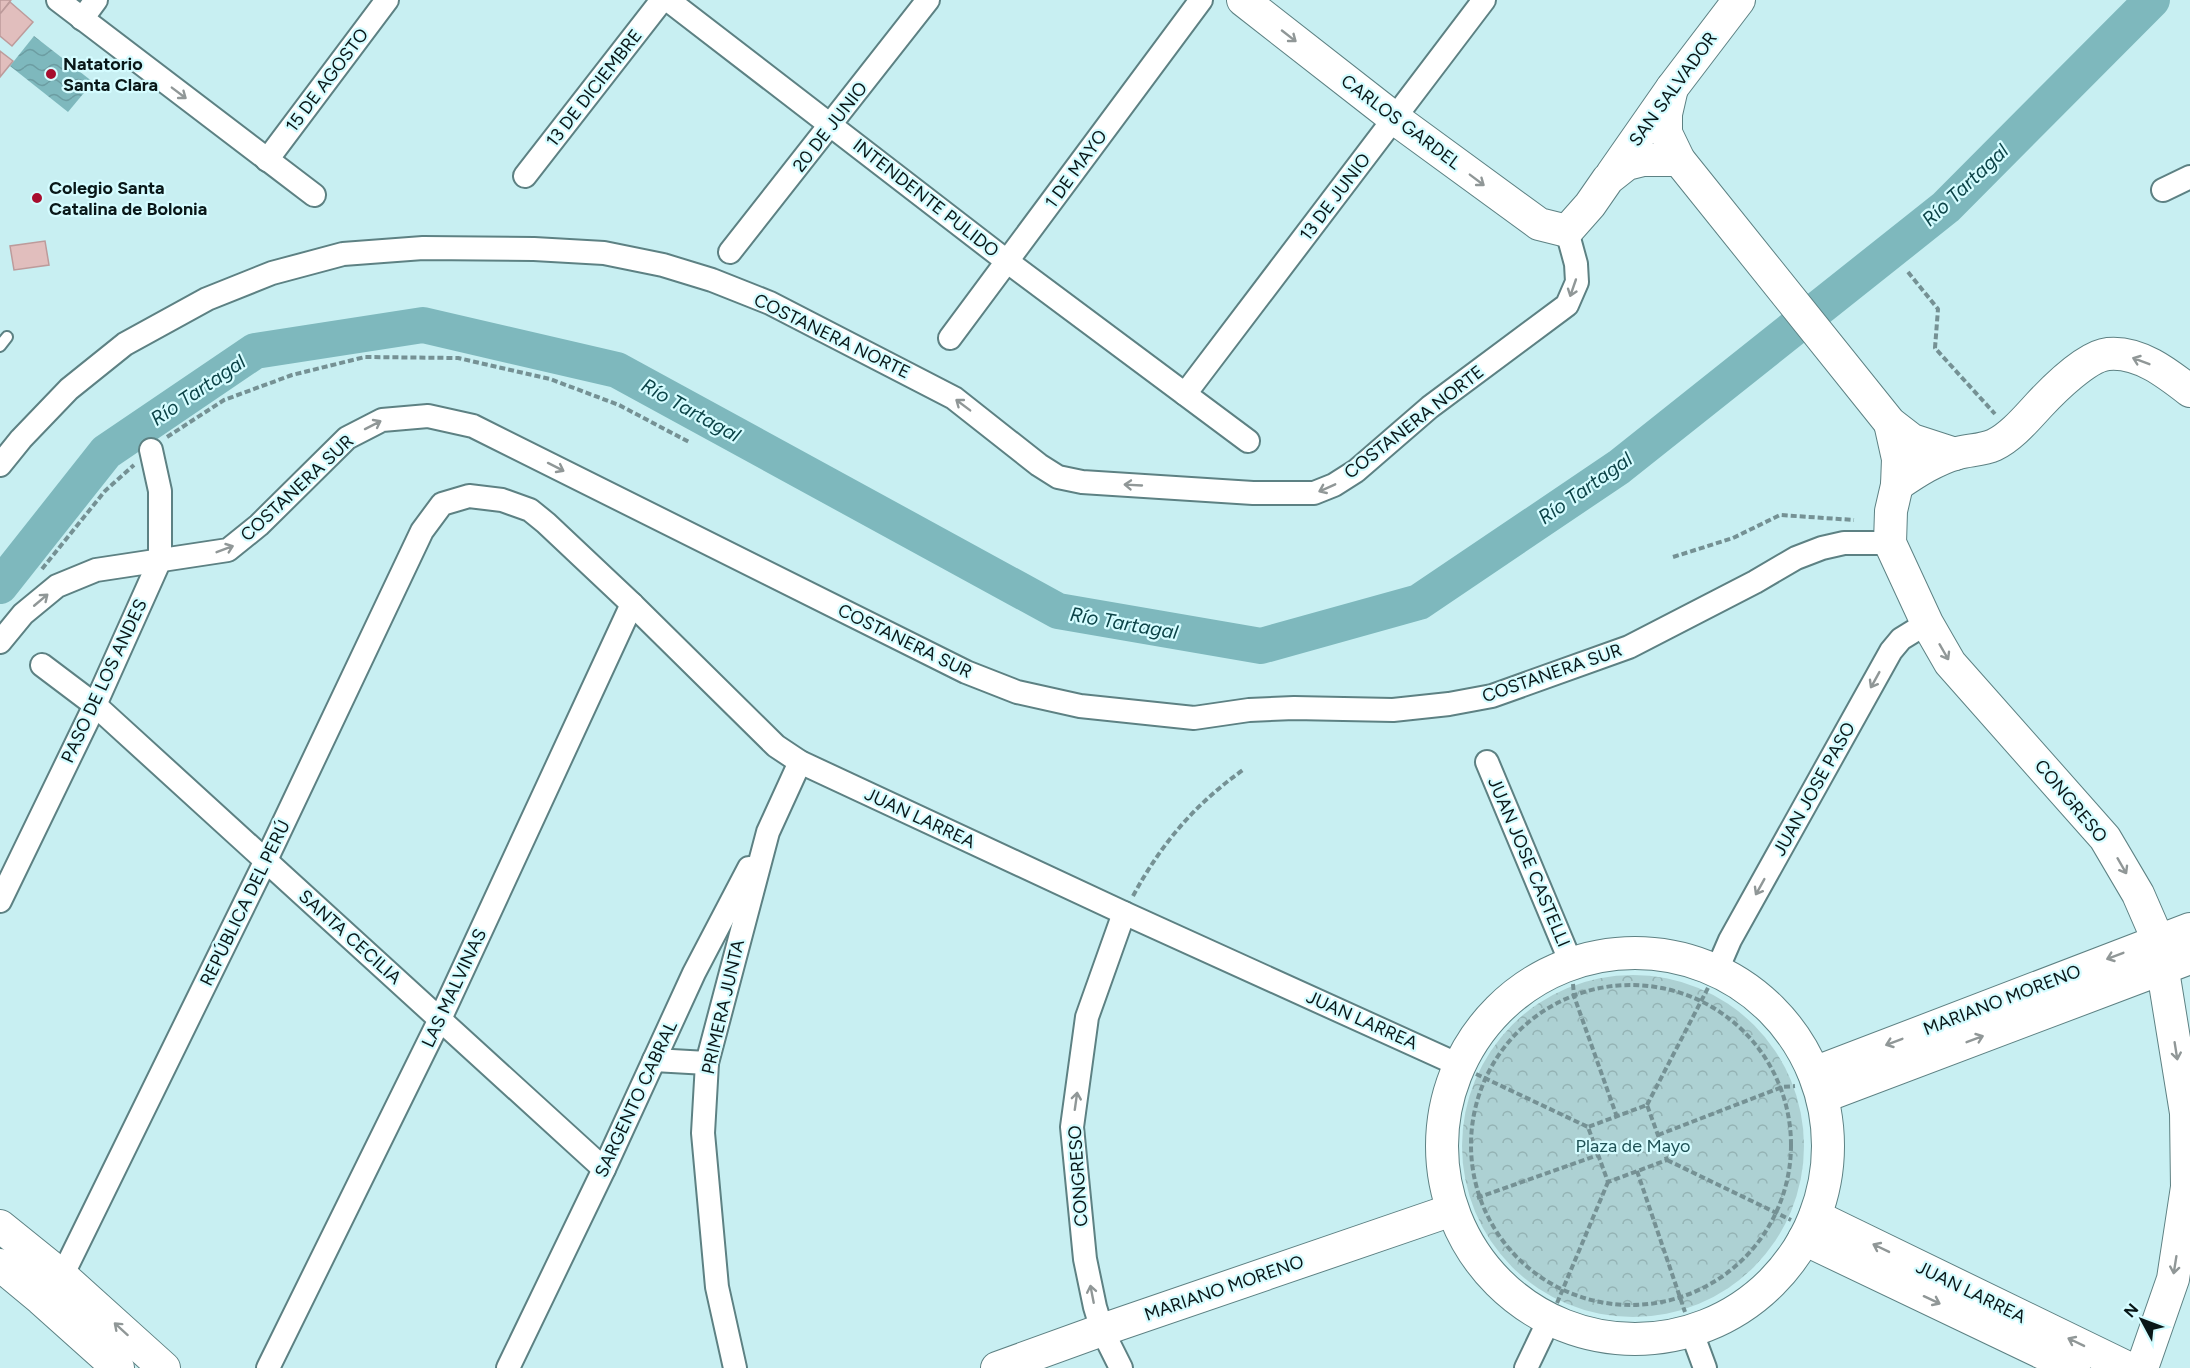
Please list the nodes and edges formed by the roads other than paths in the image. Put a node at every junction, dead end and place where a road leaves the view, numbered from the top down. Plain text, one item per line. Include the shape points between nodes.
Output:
1 (58, 0) edge
2 (96, 0) edge
3 (387, 0) edge
4 (662, 0) edge
5 (668, 0) edge
6 (928, 0) edge
7 (1201, 0) edge
8 (1243, 0) edge
9 (1484, 0) edge
10 (1739, 0) edge
11 (82, 19) junction
12 (1672, 88) junction
13 (1394, 118) junction
14 (831, 126) junction
15 (267, 160) junction
16 (1679, 160) junction
17 (525, 176) dead end
18 (2190, 177) edge
19 (1608, 179) junction
20 (2163, 190) dead end
21 (314, 195) dead end
22 (1567, 231) junction
23 (730, 252) dead end
24 (1008, 262) junction
25 (950, 338) dead end
26 (2190, 391) edge
27 (1185, 394) junction
28 (1890, 423) junction
29 (1248, 441) dead end
30 (151, 450) road end
31 (1955, 454) junction
32 (0, 465) edge
33 (442, 504) joint
34 (1893, 515) junction
35 (160, 560) junction
36 (632, 604) junction
37 (1927, 623) junction
38 (0, 642) edge
39 (42, 665) dead end
40 (95, 705) junction
41 (800, 762) junction
42 (1486, 762) dead end
43 (768, 832) junction
44 (266, 860) junction
45 (0, 901) edge
46 (1124, 913) junction
47 (2190, 929) edge
48 (2170, 955) edge
49 (1571, 963) junction
50 (1717, 970) junction
51 (440, 1019) junction
52 (654, 1060) junction
53 (707, 1063) junction
54 (1472, 1072) junction
55 (1818, 1085) junction
56 (604, 1169) junction
57 (1466, 1204) junction
58 (0, 1226) edge
59 (1809, 1227) junction
60 (0, 1265) edge
61 (62, 1276) junction
62 (41, 1299) junction
63 (1549, 1320) junction
64 (1102, 1330) junction
65 (1691, 1330) junction
66 (118, 1368) edge
67 (164, 1368) edge
68 (268, 1368) edge
69 (508, 1368) edge
70 (735, 1368) edge
71 (997, 1368) edge
72 (1121, 1368) edge
73 (1526, 1368) edge
74 (1705, 1368) edge
75 (2074, 1368) edge
76 (2128, 1368) edge
77 (2142, 1368) edge

1 - 11 street
2 - 11 street
3 - 15 street, 15 DE AGOSTO
4 - 17 street, 13 DE DICIEMBRE
5 - 14 street, INTENDENTE PULIDO
6 - 14 street, 20 DE JUNIO
7 - 24 street, 1 DE MAYO
8 -> 13 main road, CARLOS GARDEL
9 - 13 street, 13 DE JUNIO
10 - 12 main road, SAN SALVADOR
11 -> 15 street
12 - 16 main road via 1666,133
12 - 19 main road, SAN SALVADOR
13 -> 22 main road, CARLOS GARDEL via 1519,211 1539,224
13 - 27 street, 13 DE JUNIO
14 - 23 street, 20 DE JUNIO
14 - 24 street, INTENDENTE PULIDO
15 - 21 street
16 - 19 main road via 1627,164
16 - 28 main road
18 - 20 street
19 - 22 main road, SAN SALVADOR
22 -> 32 street, COSTANERA NORTE via 1577,282 1567,305 1430,407 1356,471 1314,494 1253,494 1058,477 954,398 770,303 663,264 604,253 534,249 423,248 343,254 273,273 207,298 126,344 79,381
24 - 25 street, 1 DE MAYO
24 - 27 street, INTENDENTE PULIDO
26 -> 31 main road via 2139,358 2107,354 2079,368 1994,445
27 - 29 street, INTENDENTE PULIDO
28 - 31 main road via 1912,440
28 - 34 main road via 1898,459
30 - 35 street, PASO DE LOS ANDES via 160,491
31 - 34 main road via 1919,470
33 - 36 street, JUAN LARREA via 469,496 502,500 530,510
33 - 44 street, REPÚBLICA DEL PERÚ via 422,531
35 -> 34 street, COSTANERA SUR via 228,550 259,525 347,438 382,420 428,416 473,426 976,676 1017,692 1080,706 1194,718 1294,708 1393,710 1492,696 1629,647 1796,558 1844,543
34 - 37 main road, CONGRESO
38 -> 35 street, COSTANERA SUR via 24,614 57,586 96,570
35 - 40 street, PASO DE LOS ANDES
36 - 41 street, JUAN LARREA via 776,746
36 - 51 street, LAS MALVINAS
37 -> 48 main road, CONGRESO via 1950,663 2105,838
37 -> 50 street, JUAN JOSE PASO via 1901,639 1891,651
39 - 40 street, SANTA CECILIA
40 - 44 street, SANTA CECILIA
40 - 45 street, PASO DE LOS ANDES
41 - 43 street, PRIMERA JUNTA
41 - 46 street, JUAN LARREA
42 - 49 street, JUAN JOSE CASTELLI
43 - 52 street, SARGENTO CABRAL via 694,973
43 - 53 street, PRIMERA JUNTA
44 - 51 street, SANTA CECILIA
44 - 61 street, REPÚBLICA DEL PERÚ
46 - 54 street, JUAN LARREA
64 -> 46 street, CONGRESO via 1085,1259 1072,1127 1087,1017
47 - 48 main road, MARIANO MORENO
48 - 55 main road, MARIANO MORENO
48 -> 77 main road, CONGRESO via 2186,1113 2187,1187 2173,1279
49 - 50 main road via 1620,952 1670,955
49 - 54 main road via 1525,986 1487,1021
50 - 55 main road via 1758,996 1791,1030
51 - 56 street, SANTA CECILIA
51 - 68 street, LAS MALVINAS
52 - 53 street
52 - 56 street, SARGENTO CABRAL
53 - 70 street, PRIMERA JUNTA via 703,1133 717,1287
54 - 57 main road via 1444,1112 1442,1162
55 - 59 main road via 1828,1137 1825,1177
56 - 69 street, SARGENTO CABRAL
57 - 63 main road via 1474,1255 1508,1293
57 - 64 main road, MARIANO MORENO
58 - 61 main road
59 - 65 main road via 1774,1279 1736,1310
59 -> 75 main road, JUAN LARREA
76 -> 59 main road, JUAN LARREA
60 - 62 main road
61 - 62 street, REPÚBLICA DEL PERÚ
67 -> 61 main road
62 - 66 main road
63 - 65 main road via 1595,1335 1624,1338 1644,1339
63 - 73 street
64 - 71 main road, MARIANO MORENO
64 - 72 street, CONGRESO
65 - 74 street

